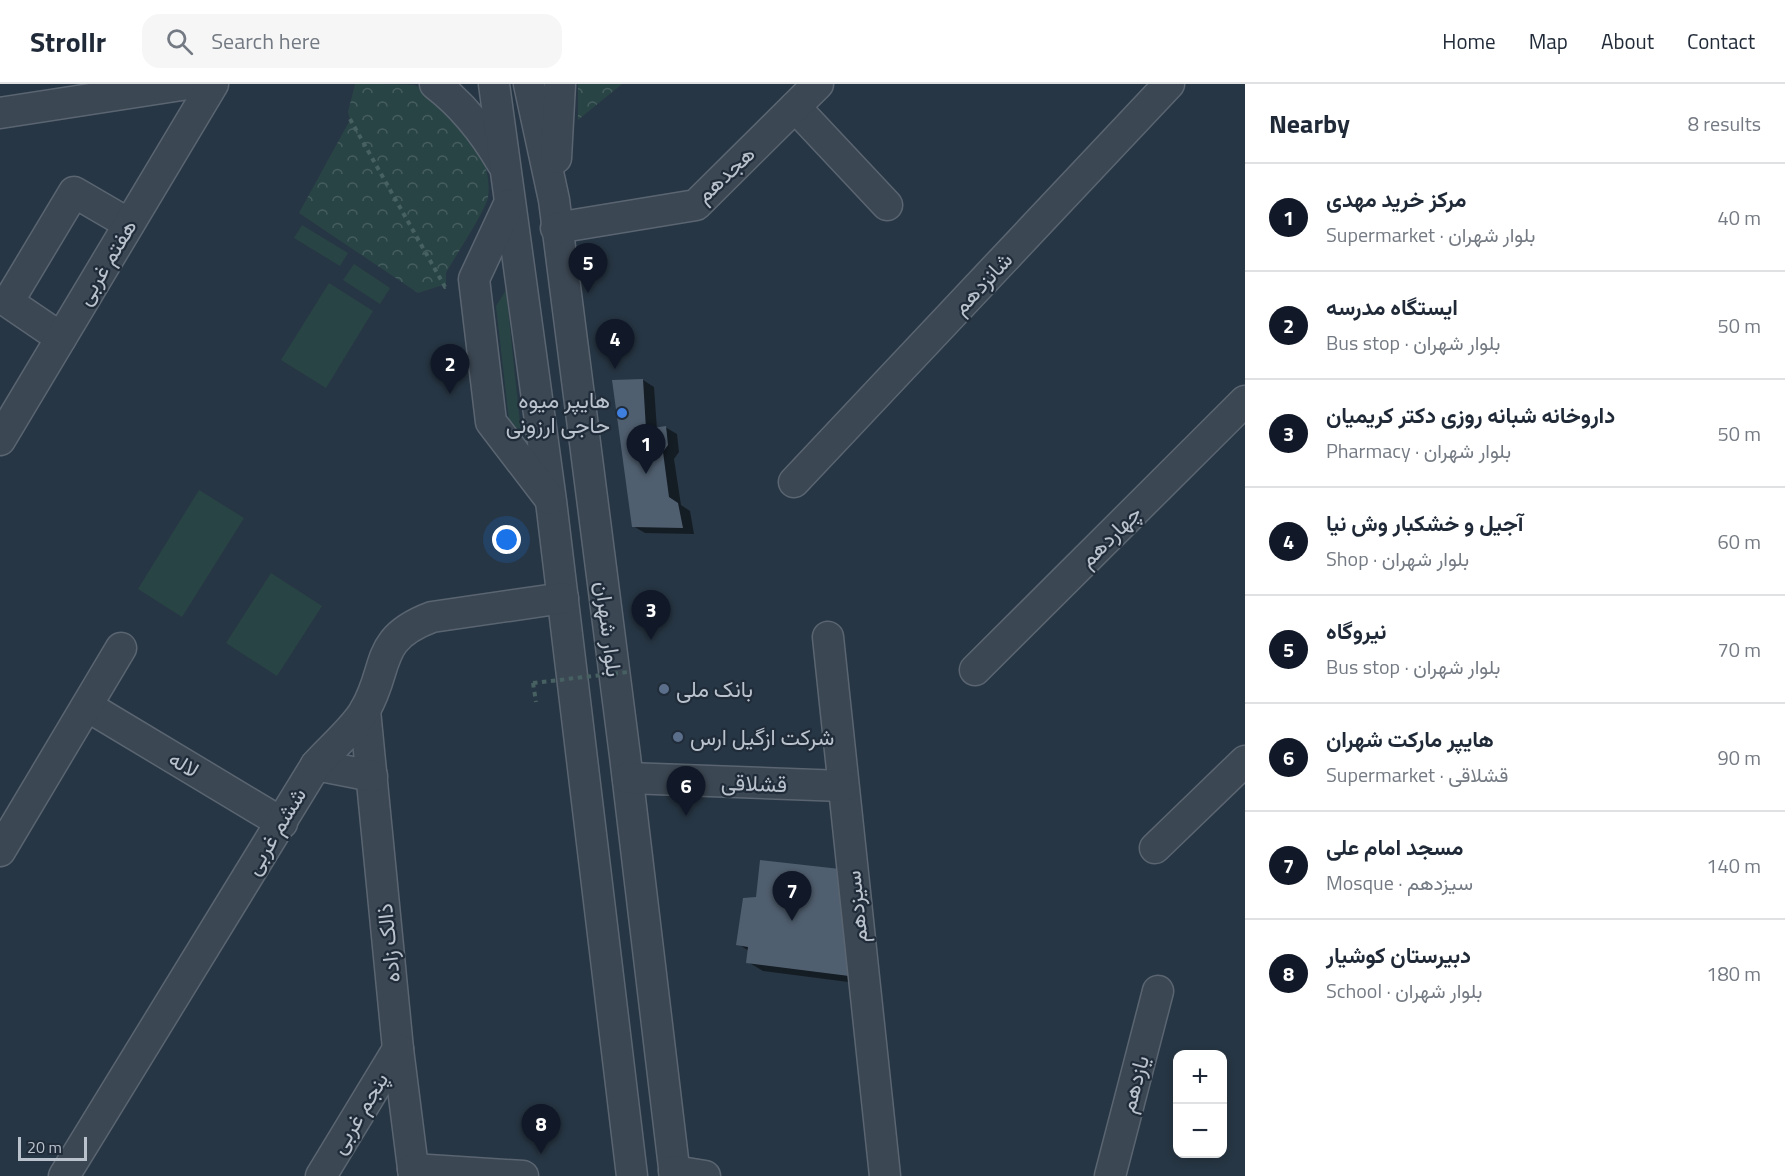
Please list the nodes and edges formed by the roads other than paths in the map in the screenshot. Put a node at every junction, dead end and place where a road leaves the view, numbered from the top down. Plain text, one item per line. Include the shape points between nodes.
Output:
1 (188, 84) edge
2 (213, 84) edge
3 (435, 84) edge
4 (494, 84) edge
5 (529, 84) edge
6 (561, 84) edge
7 (818, 84) edge
8 (1169, 84) edge
9 (795, 107) junction
10 (0, 113) edge
11 (508, 173) junction
12 (509, 204) junction
13 (887, 205) dead end
14 (555, 214) junction
15 (129, 224) junction
16 (61, 338) junction
17 (1245, 402) edge
18 (0, 440) edge
19 (794, 482) dead end
20 (551, 501) junction
21 (563, 598) junction
22 (828, 637) dead end
23 (121, 648) dead end
24 (975, 670) dead end
25 (87, 706) junction
26 (365, 710) junction
27 (1245, 761) edge
28 (316, 765) junction
29 (372, 776) junction
30 (628, 778) junction
31 (843, 786) junction
32 (282, 823) junction
33 (1155, 848) dead end
34 (0, 851) edge
35 (1158, 991) dead end
36 (398, 1049) junction
37 (414, 1172) edge
38 (675, 1173) edge
39 (63, 1176) edge
40 (321, 1176) edge
41 (523, 1176) edge
42 (632, 1176) edge
43 (705, 1176) edge
44 (885, 1176) edge
45 (1110, 1176) edge

1 - 10 street
2 - 15 street, هفتم غربی
3 - 11 street via 474,120
4 - 11 street, بلوار شهران
5 - 14 street, بلوار شهران
6 - 14 street
7 - 9 street, هجدهم
8 - 19 street, شانزدهم
9 - 13 street
9 - 14 street, هجدهم via 696,205 609,221
11 - 12 street, بلوار شهران
12 - 20 street, بلوار شهران
12 - 20 street via 474,279 491,422
14 - 30 street, بلوار شهران
15 - 16 street, هفتم غربی
15 - 16 street via 74,192 8,302
16 - 18 street, هفتم غربی
17 - 24 street, چهاردهم
20 - 21 street, بلوار شهران
21 - 26 street, ششم غربی via 432,618 413,625 397,637 386,654
21 - 42 street, بلوار شهران
22 - 31 street, سیزدهم
23 - 25 street
25 - 32 street, لاله
25 - 34 street
26 - 28 street, ششم غربی
26 - 29 street, ذالک زاده
27 - 33 street
28 - 29 street
28 - 32 street, ششم غربی
29 - 36 street, ذالک زاده
30 - 31 street, قشلاقی
30 - 38 street, بلوار شهران
31 - 44 street, سیزدهم
32 - 39 street, ششم غربی
35 - 45 street, یازدهم
36 - 37 street, ذالک زاده
36 - 40 street, پنجم غربی
37 - 41 street
38 - 43 street

